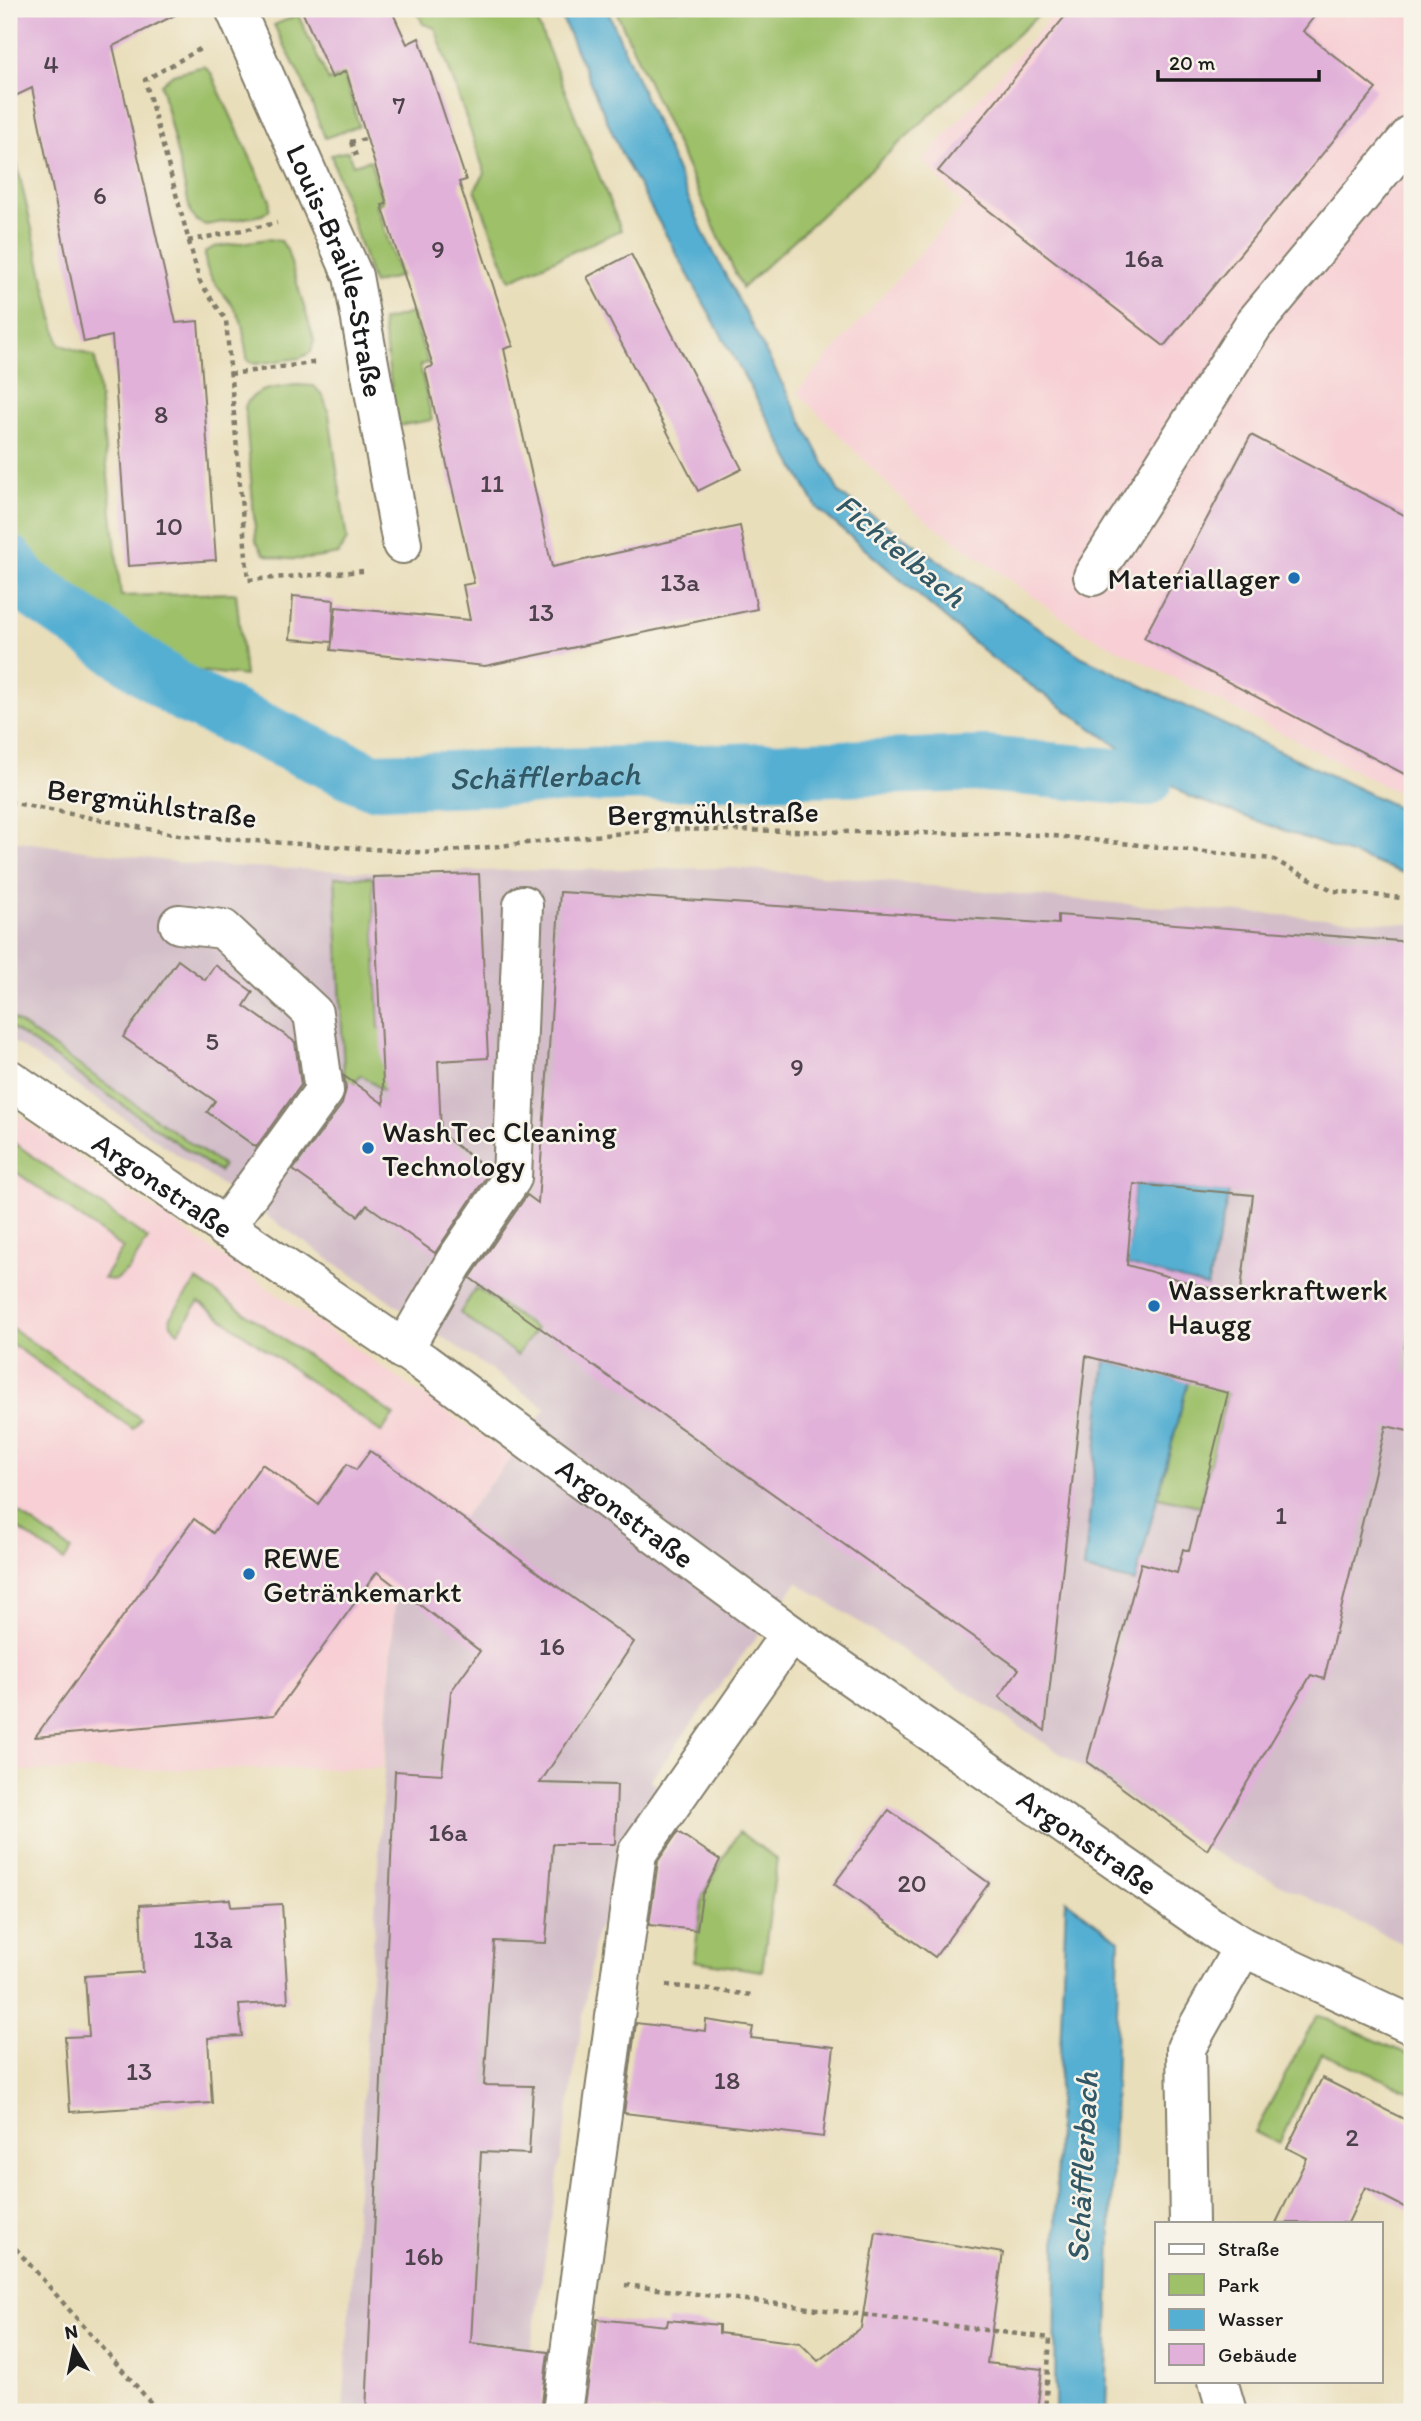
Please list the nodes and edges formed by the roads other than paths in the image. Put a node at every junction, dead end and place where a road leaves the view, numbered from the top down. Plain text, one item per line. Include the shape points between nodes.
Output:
1 (239, 17) edge
2 (1412, 134) edge
3 (402, 544) dead end
4 (1093, 576) dead end
5 (523, 905) dead end
6 (179, 924) dead end
7 (9, 1079) edge
8 (224, 1228) junction
9 (403, 1350) junction
10 (790, 1634) junction
11 (1242, 1947) junction
12 (1412, 2025) edge
13 (1189, 2222) edge
14 (1218, 2382) edge
15 (562, 2412) edge
16 (1227, 2412) edge

1 - 3 street, Louis-Braille-Straße via 353,276
2 - 4 street via 1254,324
5 - 9 street via 512,1178
6 - 8 street via 223,929 313,1013 315,1026 324,1091
7 - 8 street, Argonstraße
8 - 9 street, Argonstraße
9 - 10 street, Argonstraße
10 - 11 street, Argonstraße
10 - 15 street via 637,1853
11 - 12 street, Argonstraße
11 - 13 street via 1186,2048
14 - 16 street

